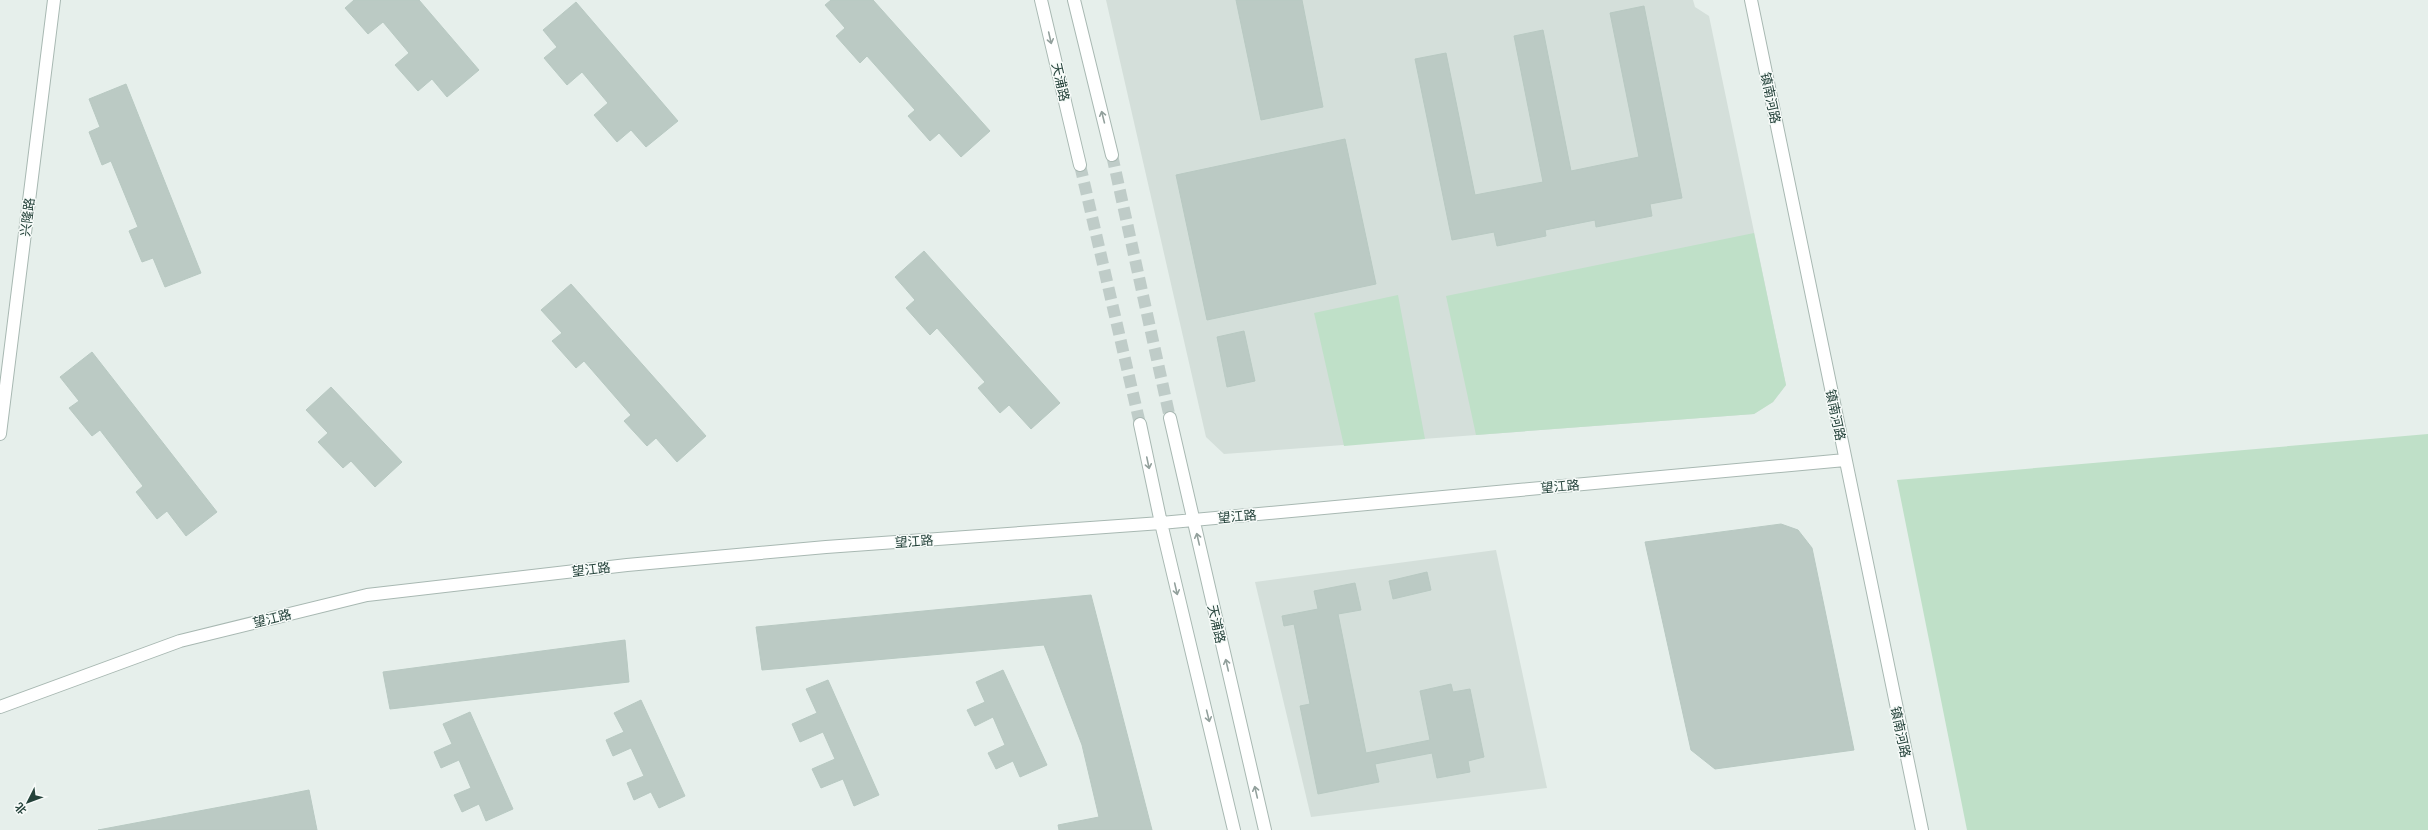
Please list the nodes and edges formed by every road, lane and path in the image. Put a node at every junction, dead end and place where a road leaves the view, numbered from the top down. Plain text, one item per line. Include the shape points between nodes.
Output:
1 (54, 0) edge
2 (1041, 0) edge
3 (1074, 0) edge
4 (1751, 0) edge
5 (1112, 155) tunnel mouth
6 (1080, 165) tunnel mouth
7 (1170, 418) tunnel mouth
8 (1140, 424) tunnel mouth
9 (0, 434) edge
10 (1845, 460) junction
11 (1193, 520) junction
12 (1161, 523) junction
13 (0, 707) edge
14 (1234, 830) edge
15 (1265, 830) edge
16 (1922, 830) edge

1 - 9 street, 兴隆路
2 -> 6 street, 天浦路
5 -> 3 street
4 - 10 street, 镇南河路
7 - 11 street, 天浦路
8 -> 12 street
10 - 11 street, 望江路
10 - 16 street, 镇南河路
11 - 12 street, 望江路
15 -> 11 street, 天浦路
12 - 13 street, 望江路 via 657,562 367,595 180,641
12 -> 14 street

